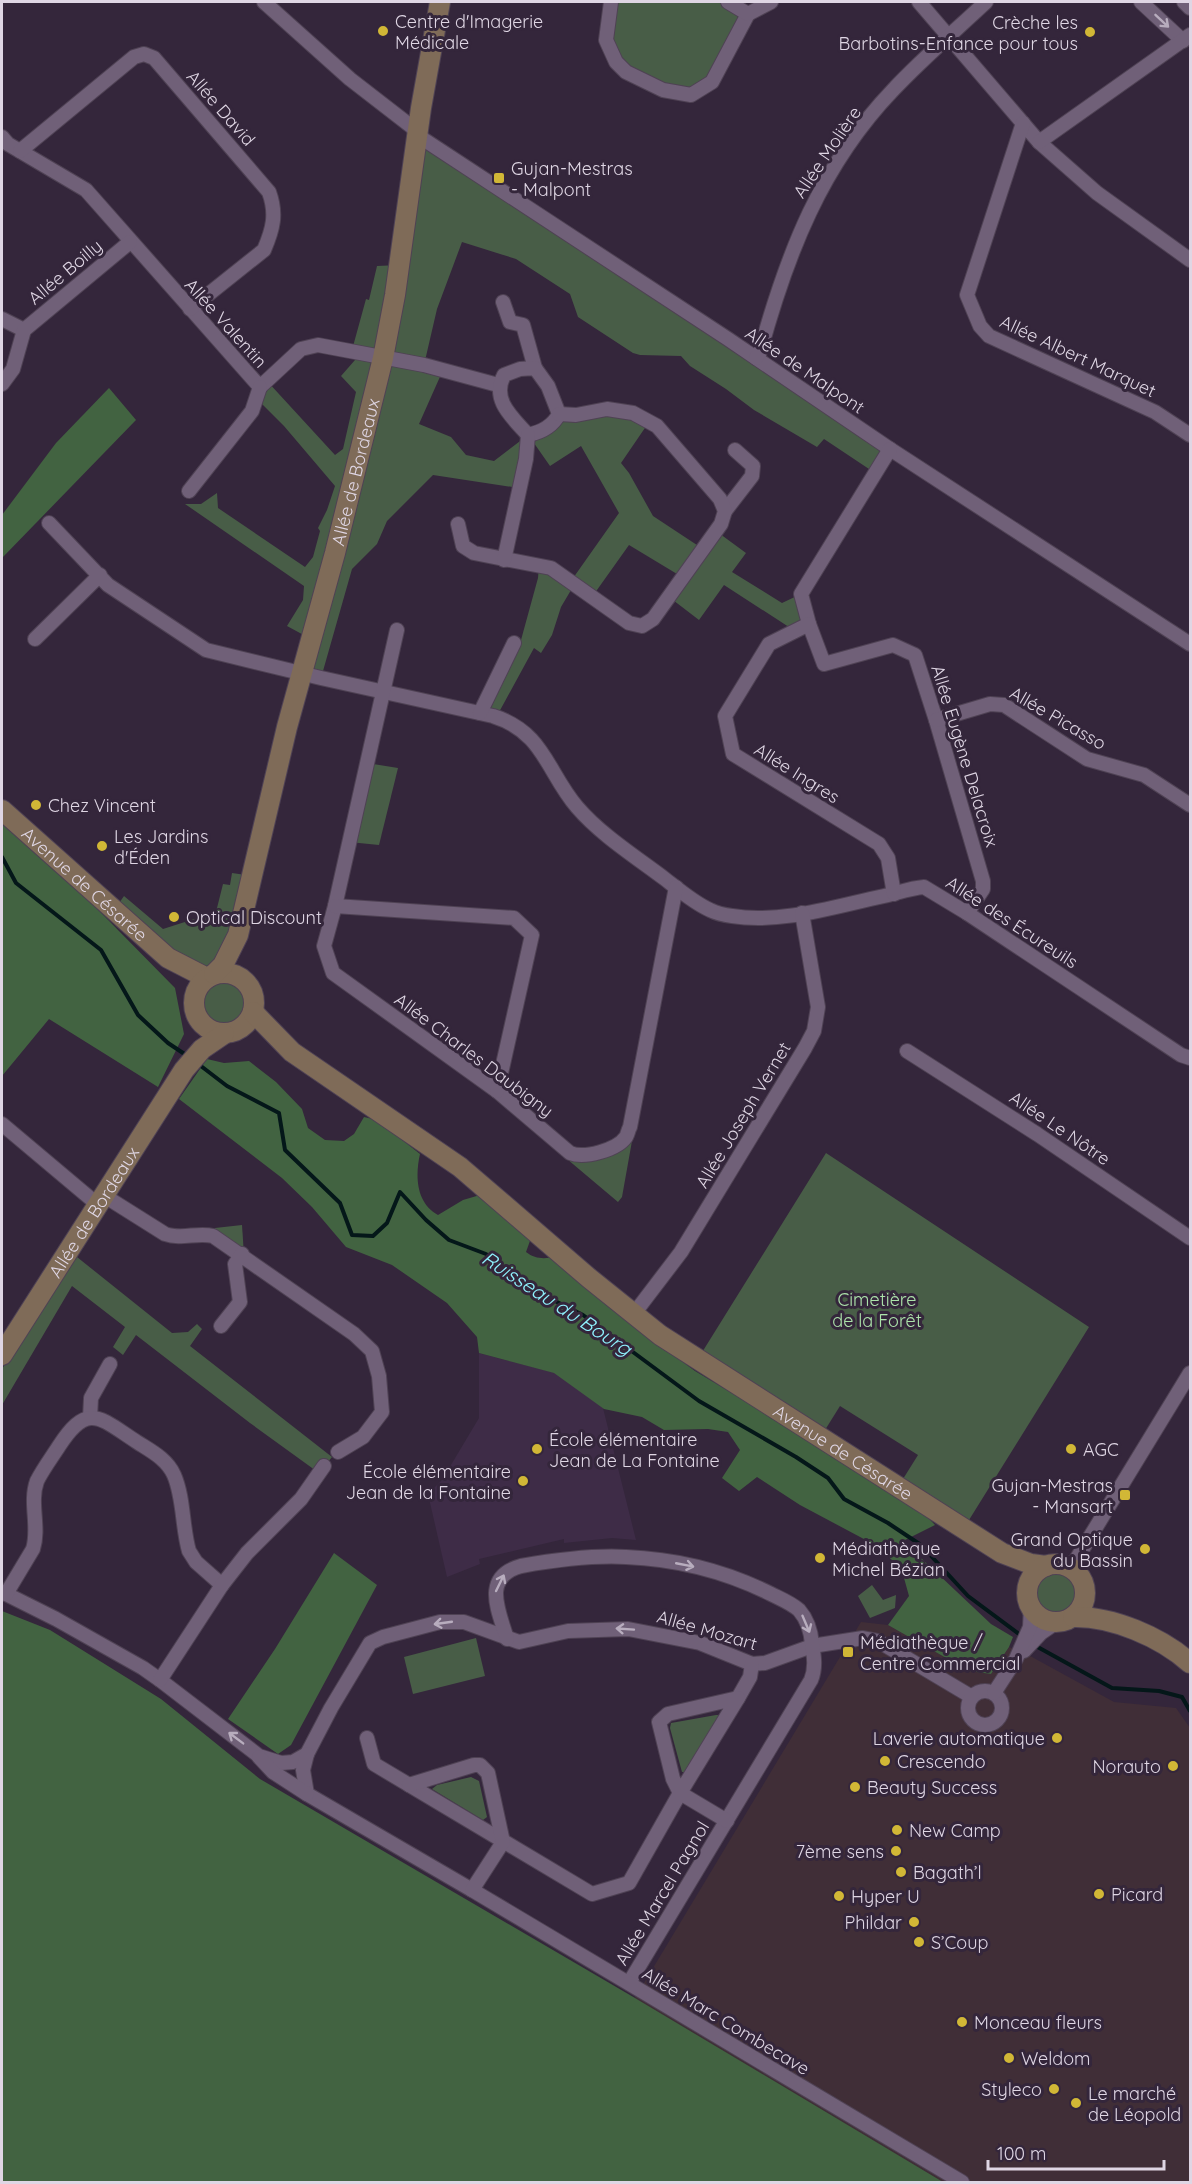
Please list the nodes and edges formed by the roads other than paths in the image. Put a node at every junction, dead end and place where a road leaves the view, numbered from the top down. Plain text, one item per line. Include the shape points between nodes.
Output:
1 (440, 2) edge
2 (611, 2) edge
3 (728, 2) edge
4 (771, 2) edge
5 (920, 2) edge
6 (986, 2) edge
7 (1141, 2) edge
8 (1184, 2) edge
9 (270, 4) edge
10 (1191, 8) edge
11 (748, 14) junction
12 (948, 37) junction
13 (1187, 38) edge
14 (1023, 123) junction
15 (411, 127) junction
16 (2, 137) edge
17 (1039, 142) junction
18 (20, 151) junction
19 (130, 242) junction
20 (1191, 260) edge
21 (503, 302) dead end
22 (190, 309) junction
23 (2, 319) edge
24 (24, 330) junction
25 (383, 358) junction
26 (756, 358) junction
27 (535, 368) junction
28 (2, 384) edge
29 (498, 385) junction
30 (260, 387) junction
31 (559, 414) junction
32 (528, 435) junction
33 (1191, 435) edge
34 (890, 449) junction
35 (735, 450) dead end
36 (189, 490) dead end
37 (725, 511) junction
38 (49, 523) dead end
39 (458, 524) dead end
40 (504, 560) junction
41 (100, 575) junction
42 (809, 624) junction
43 (397, 630) dead end
44 (35, 639) dead end
45 (514, 643) dead end
46 (1191, 644) edge
47 (301, 673) junction
48 (384, 692) junction
49 (480, 713) junction
50 (936, 720) junction
51 (1191, 805) edge
52 (2, 810) edge
53 (676, 887) junction
54 (894, 894) junction
55 (335, 906) junction
56 (802, 913) junction
57 (967, 913) junction
58 (238, 935) junction
59 (168, 958) junction
60 (210, 976) junction
61 (247, 984) junction
62 (196, 1009) junction
63 (253, 1012) junction
64 (229, 1033) junction
65 (196, 1049) junction
66 (907, 1051) dead end
67 (292, 1052) junction
68 (1191, 1058) edge
69 (498, 1091) junction
70 (2, 1124) edge
71 (100, 1199) junction
72 (1191, 1238) edge
73 (242, 1254) junction
74 (633, 1315) junction
75 (221, 1326) dead end
76 (2, 1355) edge
77 (110, 1364) dead end
78 (1191, 1372) edge
79 (90, 1418) junction
80 (338, 1452) dead end
81 (324, 1466) dead end
82 (1002, 1553) junction
83 (1046, 1566) junction
84 (1071, 1568) junction
85 (222, 1585) junction
86 (4, 1593) edge
87 (1085, 1595) junction
88 (1029, 1598) junction
89 (1109, 1620) junction
90 (1050, 1625) junction
91 (513, 1641) junction
92 (1164, 1644) junction
93 (812, 1646) junction
94 (1191, 1646) edge
95 (1191, 1663) edge
96 (752, 1664) junction
97 (160, 1680) junction
98 (994, 1693) junction
99 (972, 1697) junction
100 (738, 1698) junction
101 (367, 1738) dead end
102 (307, 1754) junction
103 (259, 1756) junction
104 (409, 1785) junction
105 (680, 1793) junction
106 (307, 1794) junction
107 (727, 1821) junction
108 (502, 1842) junction
109 (472, 1890) junction
110 (629, 1983) junction
111 (962, 2182) edge

1 - 15 street, Allée de Bordeaux
2 - 11 street via 606,40 616,62 626,72 663,90 691,95 712,82
3 - 11 street
4 - 11 street
5 - 12 street
6 - 12 street, Allée Molière
7 -> 13 street
8 - 10 street
9 - 15 street, Allée de Malpont via 350,79
12 - 14 street
12 - 26 street, Allée Molière via 892,91 850,144 812,204 777,291
13 - 17 street
14 - 17 street
14 - 33 street, Allée Albert Marquet via 967,295 980,326 989,336 1155,412
15 - 25 street, Allée de Bordeaux via 395,295
15 - 26 street, Allée de Malpont via 423,139
16 - 18 street, Allée Valentin
17 - 20 street via 1097,193
18 - 19 street, Allée Valentin via 86,190
18 - 22 street, Allée David via 134,57 144,54 154,58 269,192 275,208 264,250
19 - 22 street, Allée Valentin
19 - 24 street, Allée Boilly
21 - 27 street via 510,322 523,325
22 - 30 street, Allée Valentin
23 - 24 street, Allée Boilly
24 - 28 street, Allée Boilly via 13,369
25 - 29 street, Allée Valentin
25 - 30 street, Allée Valentin via 318,345 302,349
25 - 47 street, Allée de Bordeaux
26 - 34 street, Allée de Malpont
27 - 29 street via 504,375
27 - 31 street via 548,386
29 - 32 street via 499,397
30 - 36 street via 252,411
31 - 32 street via 555,422
31 - 37 street via 607,409 633,413 657,426 720,499
32 - 40 street
34 - 42 street, Allée Eugène Delacroix via 801,594
34 - 46 street, Allée de Malpont
35 - 37 street via 753,466 753,476
37 - 40 street via 721,524 653,619 642,626 629,623 551,568
38 - 41 street, Allée des Écureuils
39 - 40 street via 463,546 474,553
41 - 44 street
41 - 47 street, Allée des Écureuils via 108,585 206,650
42 - 50 street, Allée Eugène Delacroix via 824,664 893,645 915,655
42 - 54 street, Allée Ingres via 769,644 724,716 733,754 879,844 888,858
43 - 48 street
45 - 49 street
47 - 48 street, Allée des Écureuils
47 - 58 street, Allée de Bordeaux
48 - 49 street, Allée des Écureuils
48 - 55 street, Allée Charles Daubigny
49 - 53 street, Allée des Écureuils via 508,721 527,734 539,746 578,808
50 - 51 street, Allée Picasso via 990,704 1004,705 1087,759 1144,775
50 - 57 street, Allée Eugène Delacroix via 983,881 983,889
52 - 59 street, Avenue de Césarée
53 - 56 street, Allée des Écureuils via 719,914 750,918
53 - 69 street, Allée Charles Daubigny via 626,1136 615,1146 578,1156
54 - 56 street, Allée des Écureuils
54 - 57 street, Allée des Écureuils via 924,887
55 - 69 street, Allée Charles Daubigny via 324,946 333,973
55 - 69 street via 514,918 532,935
56 - 74 street, Allée Joseph Vernet via 818,1007 814,1031 681,1252
57 - 68 street, Allée des Écureuils
58 - 60 street, Allée de Bordeaux via 228,958
58 - 61 street, Allée de Bordeaux
59 - 60 street, Avenue de Césarée
59 - 62 street, Avenue de Césarée
60 - 61 street via 232,974
60 - 62 street via 196,991
61 - 63 street via 254,1002
62 - 64 street via 209,1030
62 - 65 street, Allée de Bordeaux
63 - 64 street via 249,1020
63 - 67 street
64 - 65 street, Allée de Bordeaux
64 - 67 street via 255,1036
65 - 71 street, Allée de Bordeaux
66 - 72 street, Allée Le Nôtre
67 - 74 street, Avenue de Césarée via 460,1167
70 - 71 street
71 - 73 street via 165,1234 213,1236
71 - 76 street, Allée de Bordeaux
73 - 75 street via 236,1264 240,1302
73 - 80 street via 372,1351 380,1376 382,1412 363,1437
74 - 82 street, Avenue de Césarée via 683,1352
77 - 79 street via 92,1398
78 - 84 street
79 - 85 street via 107,1423 165,1462 174,1476 189,1551 201,1568
79 - 86 street via 71,1428 38,1479 34,1495 36,1542
81 - 85 street via 302,1499 247,1553
82 - 83 street, Avenue de Césarée
82 - 88 street, Avenue de Césarée
83 - 84 street
83 - 88 street via 1033,1577
84 - 87 street via 1082,1580
85 - 97 street
86 - 97 street, Allée Marc Combecave
87 - 89 street
87 - 90 street via 1084,1603
88 - 90 street
88 - 90 street
89 - 90 street
89 - 92 street
90 - 98 street via 1018,1656
91 -> 93 street via 495,1592 507,1572 550,1561 626,1557 694,1566 765,1591 798,1609 807,1622
96 -> 91 street, Allée Mozart via 700,1643 628,1629 568,1631
91 -> 102 street via 458,1621 376,1639 360,1658
92 - 94 street
92 - 95 street
93 - 96 street, Allée Mozart
93 - 99 street, Allée Mozart via 863,1638 878,1641
93 - 107 street, Allée Marcel Pagnol via 811,1680
96 - 100 street, Allée Marcel Pagnol via 750,1677
103 -> 97 street, Allée Marc Combecave
98 - 99 street via 980,1692
98 - 99 street via 1001,1701 1002,1711 998,1720 987,1725 976,1723 969,1714
100 - 105 street, Allée Marcel Pagnol
100 - 105 street via 668,1714 658,1722
101 - 104 street, Allée Marcel Pagnol via 374,1764
102 - 103 street, Allée Marc Combecave via 287,1763
102 - 106 street via 303,1770
103 - 106 street, Allée Marc Combecave via 273,1772
104 - 108 street, Allée Marcel Pagnol
104 - 108 street via 480,1766 488,1773
105 - 107 street, Allée Marcel Pagnol
105 - 108 street, Allée Marcel Pagnol via 629,1883 591,1894
106 - 109 street, Allée Marc Combecave
107 - 110 street, Allée Marcel Pagnol
108 - 109 street
109 - 110 street, Allée Marc Combecave
110 - 111 street, Allée Marc Combecave

